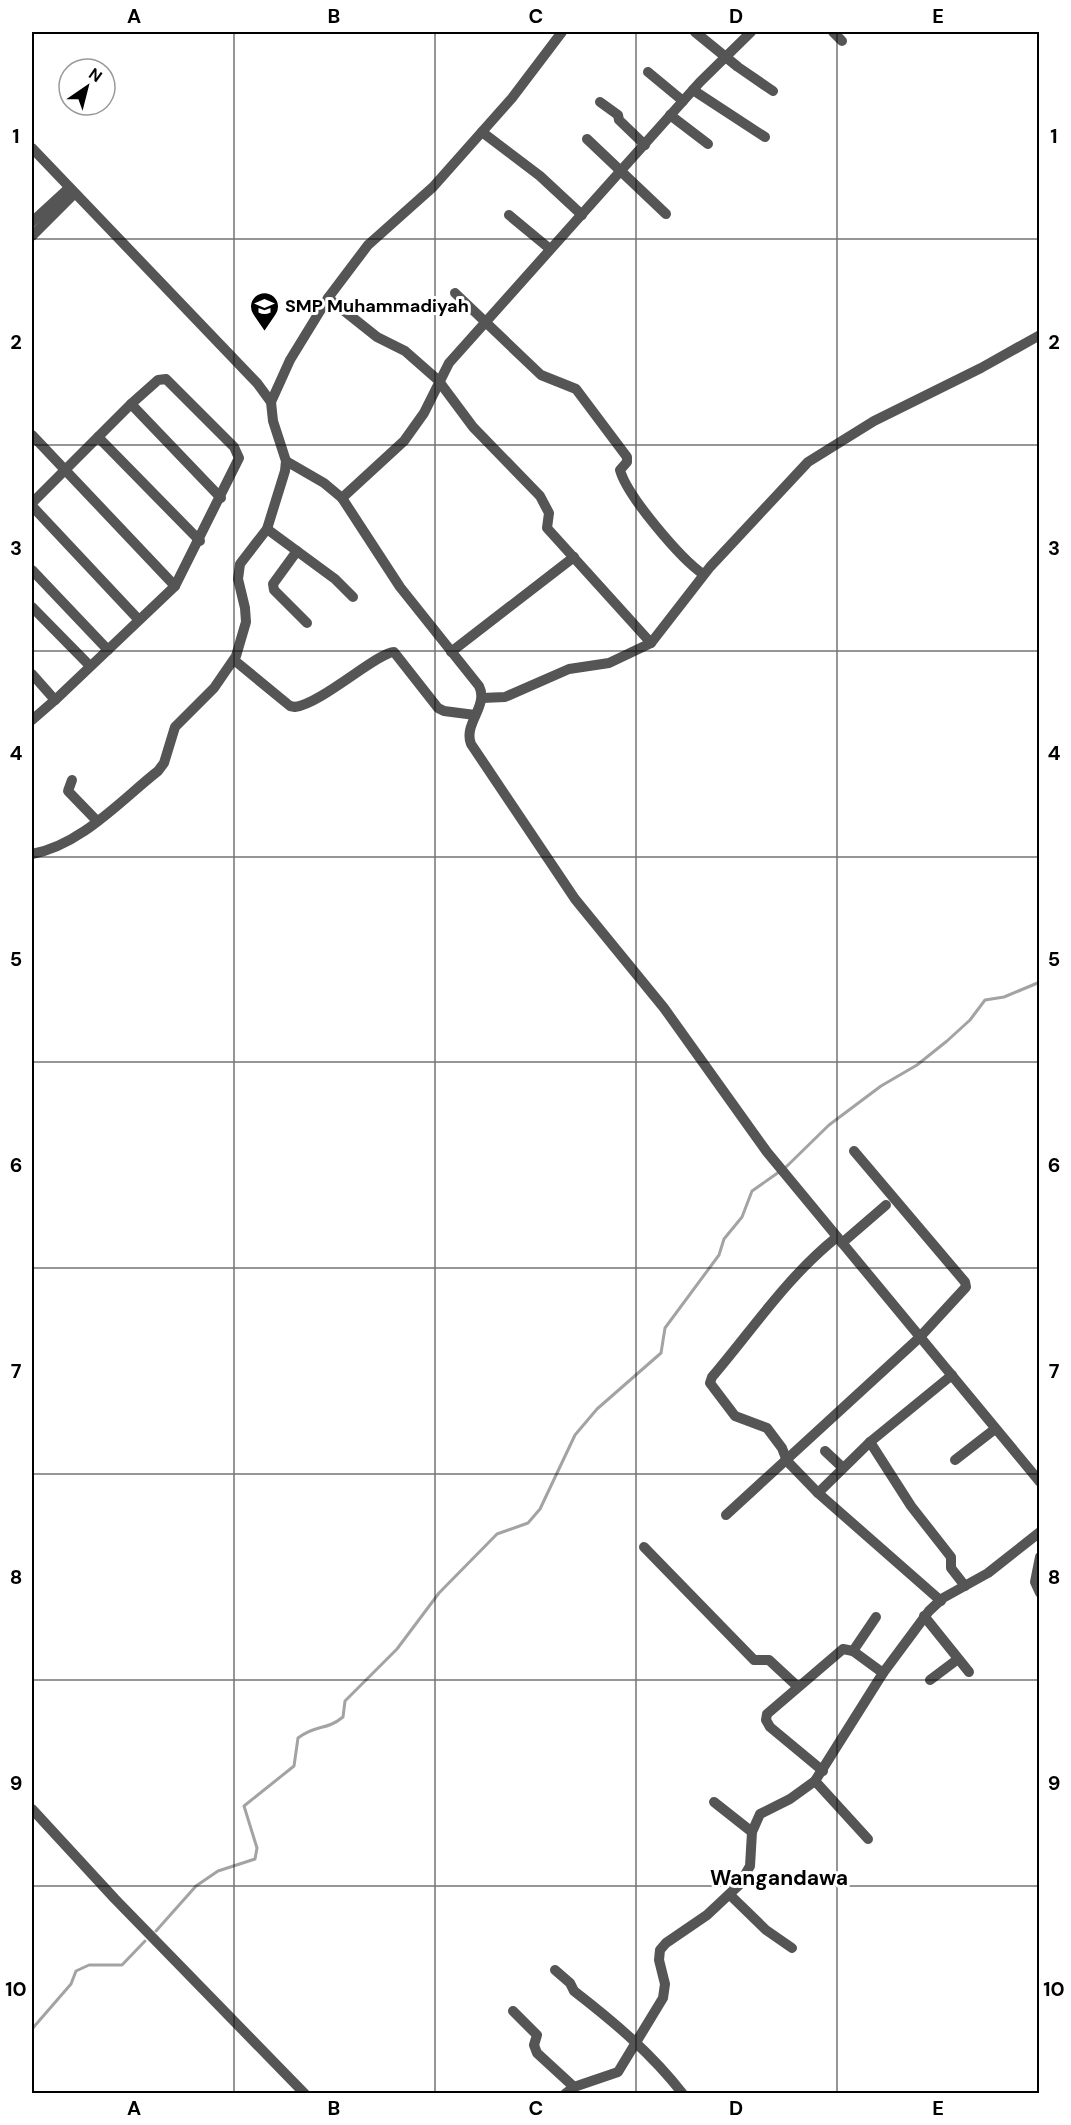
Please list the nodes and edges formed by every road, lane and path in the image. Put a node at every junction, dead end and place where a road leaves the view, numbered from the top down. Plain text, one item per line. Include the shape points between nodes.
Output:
1 (562, 32) edge
2 (696, 32) edge
3 (751, 32) edge
4 (833, 32) edge
5 (842, 40) dead end
6 (726, 56) junction
7 (648, 72) dead end
8 (693, 90) junction
9 (773, 91) dead end
10 (683, 101) junction
11 (600, 102) dead end
12 (670, 115) junction
13 (482, 132) junction
14 (765, 137) dead end
15 (587, 139) dead end
16 (708, 144) dead end
17 (645, 145) junction
18 (32, 148) edge
19 (621, 172) junction
20 (71, 191) junction
21 (666, 214) dead end
22 (509, 215) dead end
23 (582, 215) junction
24 (32, 222) edge
25 (32, 236) edge
26 (550, 249) junction
27 (455, 293) dead end
28 (328, 298) junction
29 (484, 323) junction
30 (1040, 334) edge
31 (438, 380) junction
32 (271, 402) junction
33 (131, 404) junction
34 (32, 435) edge
35 (98, 437) junction
36 (286, 461) junction
37 (64, 470) junction
38 (221, 498) junction
39 (342, 498) junction
40 (32, 504) edge
41 (267, 529) junction
42 (200, 541) junction
43 (297, 551) junction
44 (574, 557) junction
45 (32, 570) edge
46 (704, 574) junction
47 (175, 586) junction
48 (353, 597) dead end
49 (32, 607) edge
50 (138, 619) junction
51 (307, 623) dead end
52 (651, 643) junction
53 (108, 650) junction
54 (451, 652) junction
55 (234, 660) junction
56 (90, 666) junction
57 (32, 674) edge
58 (482, 698) junction
59 (55, 700) junction
60 (476, 715) junction
61 (32, 720) edge
62 (72, 780) dead end
63 (97, 821) junction
64 (32, 854) edge
65 (854, 1151) dead end
66 (886, 1205) dead end
67 (840, 1240) junction
68 (919, 1338) junction
69 (952, 1375) junction
70 (995, 1428) junction
71 (870, 1442) junction
72 (825, 1451) dead end
73 (955, 1460) dead end
74 (787, 1461) junction
75 (842, 1467) junction
76 (1040, 1482) edge
77 (818, 1493) junction
78 (726, 1515) dead end
79 (1040, 1532) edge
80 (644, 1547) dead end
81 (1040, 1557) edge
82 (965, 1586) junction
83 (1040, 1593) edge
84 (941, 1600) junction
85 (924, 1616) junction
86 (876, 1617) dead end
87 (854, 1651) junction
88 (958, 1659) junction
89 (969, 1672) dead end
90 (883, 1673) junction
91 (930, 1680) dead end
92 (797, 1686) junction
93 (823, 1771) junction
94 (815, 1781) junction
95 (714, 1802) dead end
96 (32, 1809) edge
97 (753, 1832) junction
98 (868, 1839) dead end
99 (729, 1895) junction
100 (792, 1948) dead end
101 (555, 1970) dead end
102 (513, 2011) dead end
103 (637, 2041) junction
104 (570, 2090) edge
105 (305, 2094) edge
106 (683, 2094) edge

1 - 13 street
2 - 6 street
3 - 6 street
4 - 5 street
6 - 8 street
6 - 9 street
7 - 10 street
8 - 10 street
8 - 14 street
10 - 12 street
11 - 17 street via 618,115
12 - 16 street
12 - 17 street
13 - 23 street via 540,176
13 - 28 street via 416,204 368,245
15 - 19 street
17 - 19 street
18 - 20 street
19 - 21 street
19 - 23 street
20 - 24 street
20 - 25 street
20 - 32 street
22 - 26 street
23 - 26 street
26 - 29 street
27 - 29 street
28 - 31 street via 377,337 405,351
28 - 32 street via 290,360
29 - 31 street
29 - 46 street via 541,375 579,393 627,457 620,470 625,483 663,532
30 - 46 street via 874,422 808,462
31 - 39 street via 424,413 404,441
31 - 44 street via 473,427 540,496 549,513 547,528
32 - 36 street
33 - 35 street
33 - 38 street
33 - 38 street via 158,380 166,379 234,447 238,463
34 - 37 street
35 - 37 street
35 - 42 street
36 - 39 street
36 - 41 street
37 - 40 street
37 - 47 street
38 - 42 street
39 - 54 street via 400,587
40 - 50 street
41 - 43 street
41 - 55 street via 240,564 238,579 246,622
42 - 47 street
43 - 48 street
43 - 51 street via 273,584 274,590
44 - 52 street
44 - 54 street
45 - 53 street
46 - 52 street
47 - 50 street
49 - 56 street
50 - 53 street
52 - 58 street via 609,663 569,669 505,697
53 - 56 street
54 - 58 street via 479,686
55 - 60 street via 295,707 394,652 438,708
55 - 63 street via 214,688 175,727 158,771
56 - 59 street
57 - 59 street
58 - 60 street
59 - 61 street
60 - 67 street via 469,735 471,744 575,899 669,1016 761,1144
62 - 63 street via 68,791
63 - 64 street via 62,845
65 - 68 street via 966,1284
66 - 67 street
67 - 68 street
67 - 74 street via 794,1276 710,1380 735,1416 771,1431
68 - 69 street
68 - 74 street
69 - 70 street
69 - 71 street
70 - 73 street
70 - 76 street
71 - 75 street
71 - 82 street via 921,1521 951,1557 951,1568
72 - 75 street
74 - 77 street
74 - 78 street
75 - 77 street
77 - 84 street
79 - 82 street via 994,1569
80 - 92 street via 754,1660 768,1660
81 - 83 street via 1035,1582
82 - 84 street
84 - 85 street
85 - 88 street
85 - 90 street
86 - 87 street
87 - 90 street
87 - 92 street via 837,1651
88 - 89 street
88 - 91 street
90 - 93 street
92 - 93 street via 767,1714 767,1723
93 - 94 street
94 - 97 street via 763,1812
94 - 98 street
95 - 97 street
96 - 105 street
97 - 99 street via 750,1866
99 - 100 street
99 - 103 street via 662,1947 659,1959 664,1994
101 - 103 street via 574,1991
102 - 104 street via 537,2035 537,2053
103 - 104 street via 615,2074
103 - 106 street

